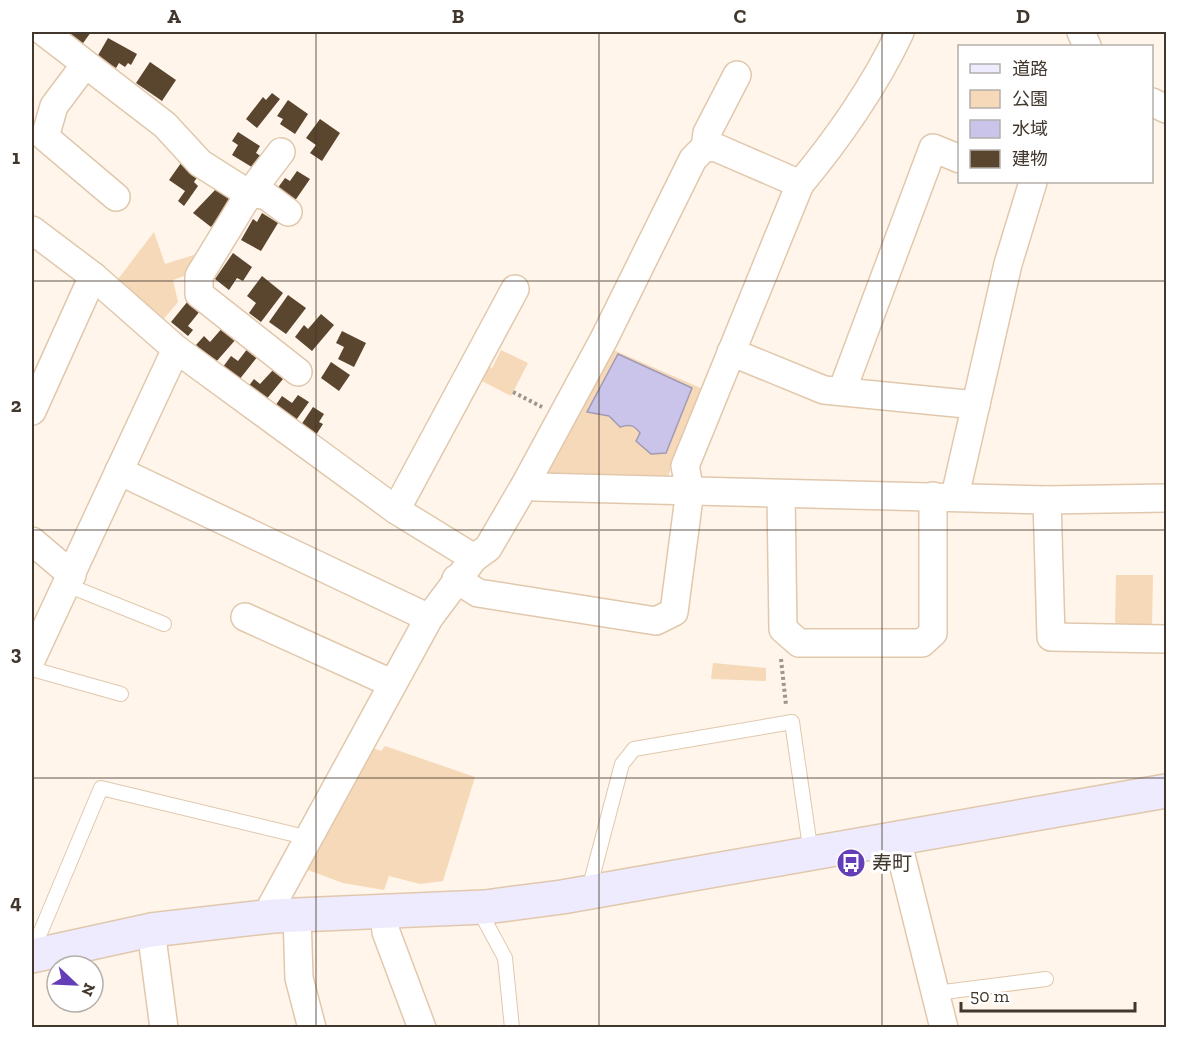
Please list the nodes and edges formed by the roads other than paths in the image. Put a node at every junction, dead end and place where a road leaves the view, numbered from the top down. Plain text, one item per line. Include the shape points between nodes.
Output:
1 (44, 32) edge
2 (900, 32) edge
3 (84, 66) junction
4 (737, 75) dead end
5 (1153, 102) edge
6 (1167, 109) edge
7 (705, 147) junction
8 (281, 152) dead end
9 (958, 158) edge
10 (800, 184) junction
11 (1026, 184) edge
12 (249, 194) junction
13 (116, 197) dead end
14 (288, 212) dead end
15 (32, 230) edge
16 (93, 276) junction
17 (515, 290) dead end
18 (176, 349) junction
19 (731, 352) junction
20 (298, 372) dead end
21 (842, 391) junction
22 (976, 405) junction
23 (32, 411) edge
24 (119, 471) junction
25 (526, 483) junction
26 (690, 490) junction
27 (781, 494) junction
28 (944, 496) junction
29 (1167, 498) edge
30 (1047, 500) junction
31 (396, 510) junction
32 (32, 541) edge
33 (474, 558) junction
34 (456, 579) junction
35 (70, 580) junction
36 (245, 617) dead end
37 (429, 618) junction
38 (164, 624) dead end
39 (1167, 639) edge
40 (32, 658) edge
41 (32, 669) edge
42 (391, 683) junction
43 (121, 694) dead end
44 (1167, 791) edge
45 (309, 838) junction
46 (897, 839) junction
47 (811, 854) junction
48 (594, 892) junction
49 (485, 908) junction
50 (384, 912) junction
51 (285, 916) junction
52 (151, 930) junction
53 (37, 955) edge
54 (1046, 979) dead end
55 (936, 993) junction
56 (158, 1026) edge
57 (312, 1028) edge
58 (422, 1028) edge
59 (512, 1028) edge
60 (944, 1028) edge

1 - 3 street
2 - 10 street via 878,72
3 - 12 street via 165,125 200,163
3 - 13 street via 54,106 45,137
4 - 7 street via 707,133
5 - 6 street
7 - 10 street via 717,148
7 - 25 street via 693,159 604,339
8 - 12 street
9 - 21 street via 933,148
10 - 19 street
11 - 22 street
12 - 14 street via 265,195
12 - 20 street via 199,276 199,294
15 - 16 street
16 - 18 street
16 - 23 street
17 - 31 street
18 - 24 street
18 - 31 street
19 - 21 street via 824,390
19 - 26 street via 685,466
21 - 22 street
22 - 28 street
24 - 35 street
24 - 37 street
25 - 26 street via 536,487
25 - 33 street via 488,548
26 - 27 street
26 - 34 street via 674,612 656,621 478,593
27 - 28 street
27 - 28 street via 783,629 799,643 922,643 933,633
28 - 30 street
29 - 30 street
30 - 39 street via 1051,637
31 - 33 street
32 - 35 street
33 - 34 street
34 - 37 street
35 - 38 lane
35 - 40 street
36 - 42 street
37 - 42 street
41 - 43 lane
42 - 45 street
44 - 46 street
45 - 51 street via 272,905
45 - 53 lane via 100,788 38,938
46 - 47 street
46 - 55 street
47 - 48 street
47 - 48 lane via 792,722 634,749 622,765 592,878
48 - 49 street
49 - 50 street
49 - 59 lane via 486,921 505,958
50 - 51 street
50 - 58 street via 386,932
51 - 52 street
51 - 57 street
52 - 53 street
52 - 56 street
54 - 55 lane
55 - 60 street

